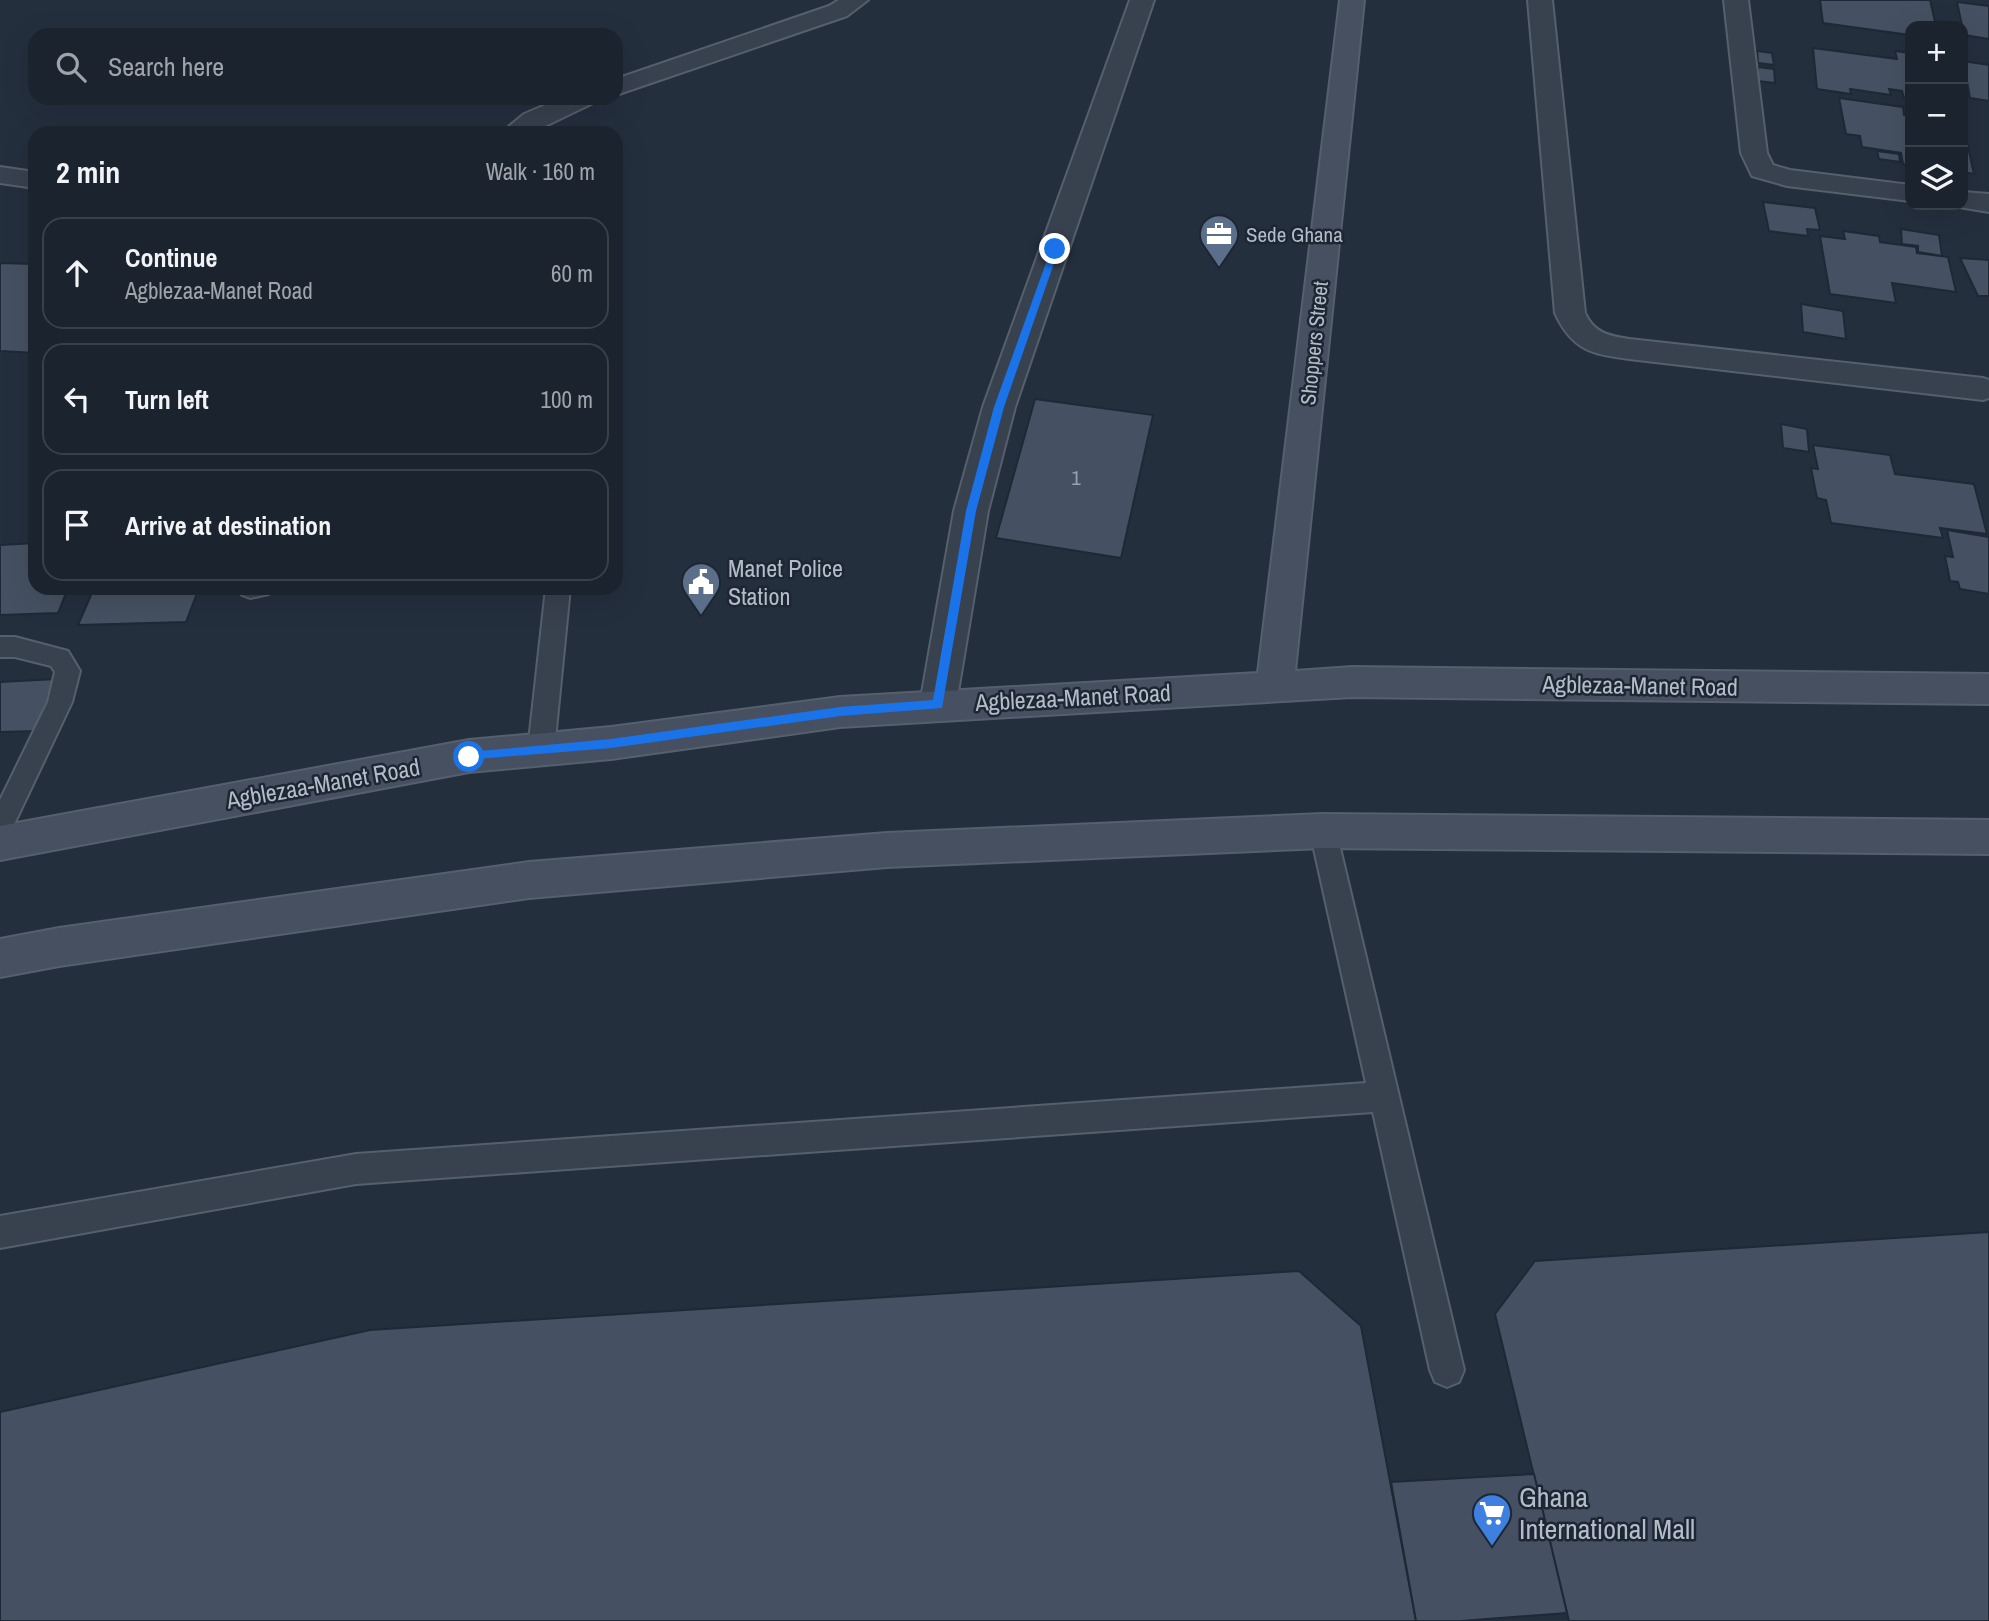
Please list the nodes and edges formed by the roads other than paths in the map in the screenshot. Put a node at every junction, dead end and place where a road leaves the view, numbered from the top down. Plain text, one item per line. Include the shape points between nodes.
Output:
1 (856, 0) edge
2 (1142, 0) edge
3 (1352, 0) edge
4 (1534, 0) edge
5 (1736, 0) edge
6 (623, 85) edge
7 (568, 105) edge
8 (524, 126) edge
9 (0, 175) edge
10 (28, 179) edge
11 (1905, 193) edge
12 (1968, 201) edge
13 (1989, 203) edge
14 (1983, 389) dead end
15 (557, 595) edge
16 (0, 647) edge
17 (1275, 686) junction
18 (1989, 689) edge
19 (938, 704) junction
20 (541, 750) junction
21 (0, 827) edge
22 (1323, 831) junction
23 (1989, 837) edge
24 (0, 843) edge
25 (0, 958) edge
26 (1386, 1096) junction
27 (0, 1232) edge
28 (1447, 1370) dead end

1 - 6 street via 838,11
2 - 19 street via 999,407 971,511
3 - 17 main road, Shoppers Street
4 - 14 street via 1570,313 1577,331 1598,344 1619,348
5 - 11 street via 1754,153 1762,170 1787,178
7 - 8 street
9 - 10 street
12 - 13 street
15 - 20 lane
16 - 21 lane via 15,646 59,658 68,671 60,702
17 - 18 main road, Agblezaa-Manet Road via 1352,682
17 - 19 main road, Agblezaa-Manet Road
19 - 20 main road, Agblezaa-Manet Road
20 - 24 main road, Agblezaa-Manet Road via 469,757
22 - 23 main road
22 - 25 main road via 887,850 529,880
22 - 26 lane
26 - 27 lane via 356,1168
26 - 28 lane

